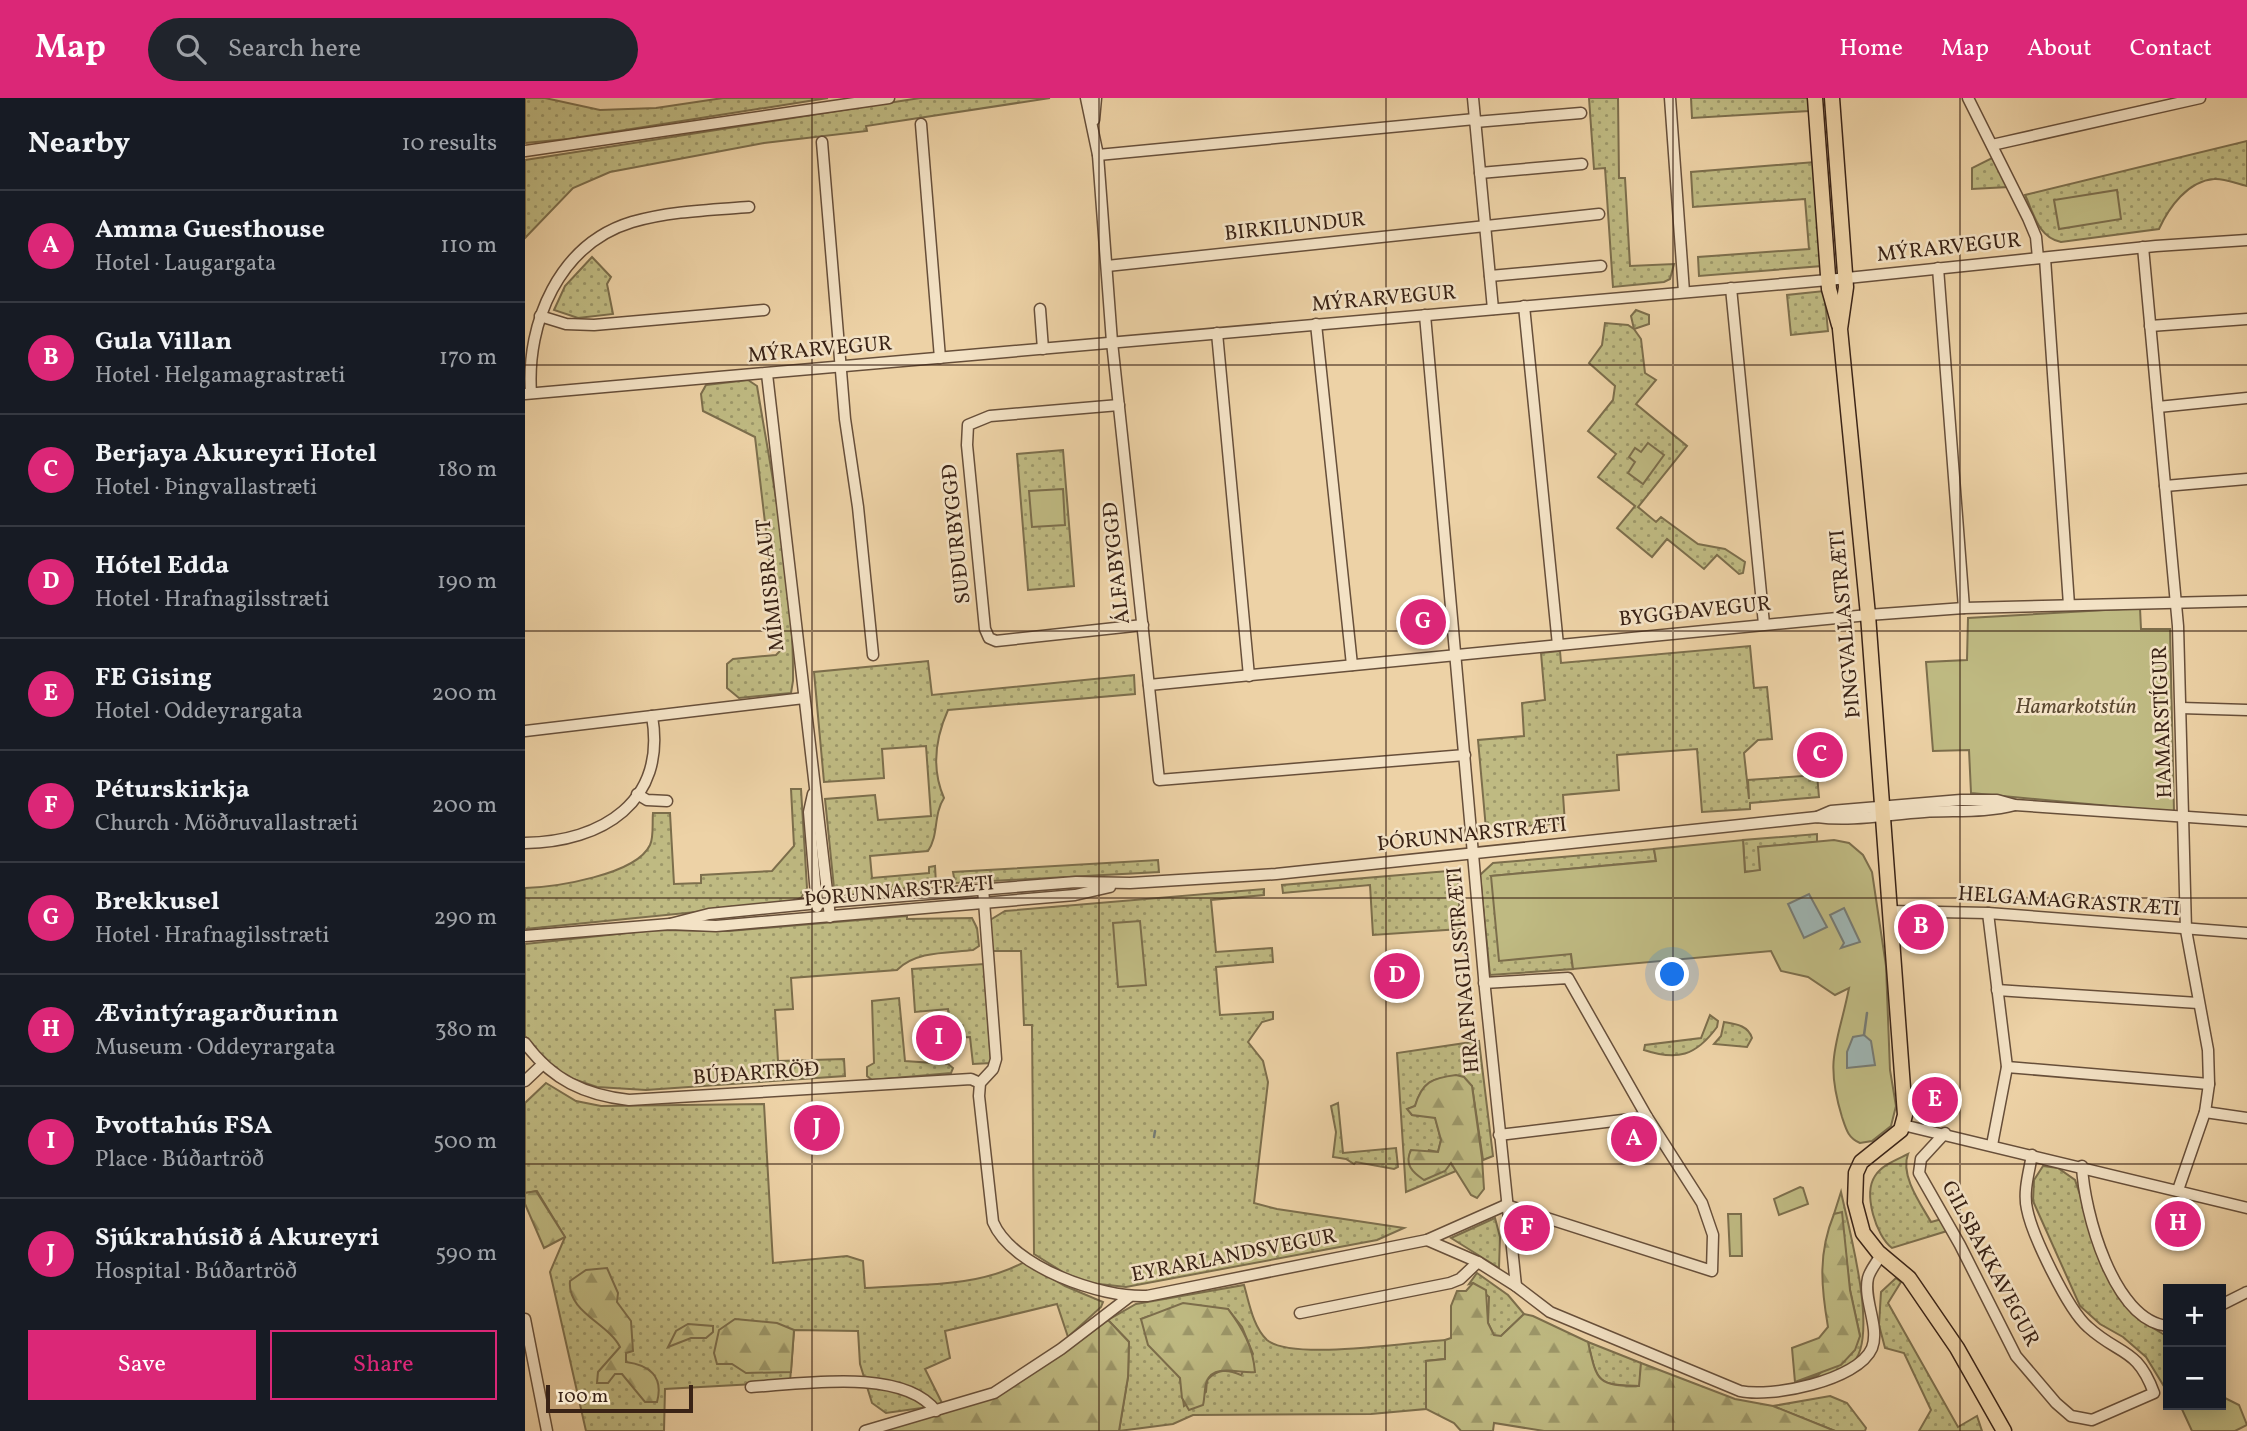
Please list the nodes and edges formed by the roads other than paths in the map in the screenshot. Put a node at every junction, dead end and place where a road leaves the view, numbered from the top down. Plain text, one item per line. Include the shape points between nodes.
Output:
1 (888, 98) edge
2 (1086, 98) edge
3 (1096, 98) edge
4 (1473, 98) edge
5 (1670, 98) edge
6 (1815, 98) edge
7 (1832, 98) edge
8 (1968, 98) edge
9 (2200, 98) edge
10 (1581, 113) dead end
11 (1475, 120) junction
12 (1094, 123) junction
13 (921, 124) dead end
14 (822, 142) dead end
15 (1992, 145) junction
16 (525, 150) edge
17 (1098, 155) junction
18 (1582, 164) dead end
19 (1481, 173) junction
20 (749, 207) dead end
21 (1599, 214) dead end
22 (1486, 227) junction
23 (2247, 240) edge
24 (2143, 247) junction
25 (2042, 258) junction
26 (1107, 266) junction
27 (1601, 267) dead end
28 (1938, 268) junction
29 (1490, 276) junction
30 (1845, 278) junction
31 (1828, 280) junction
32 (1731, 288) junction
33 (1684, 292) junction
34 (1524, 306) junction
35 (1039, 309) dead end
36 (1493, 309) junction
37 (764, 310) dead end
38 (1425, 315) junction
39 (540, 316) junction
40 (2247, 319) edge
41 (1316, 324) junction
42 (2150, 326) junction
43 (1840, 329) junction
44 (1217, 333) junction
45 (1112, 342) junction
46 (1043, 349) junction
47 (940, 358) junction
48 (840, 368) junction
49 (767, 374) junction
50 (528, 394) edge
51 (2247, 398) edge
52 (1119, 405) junction
53 (2158, 407) junction
54 (2247, 479) edge
55 (2165, 486) junction
56 (2247, 601) edge
57 (2176, 602) junction
58 (2069, 605) junction
59 (1964, 608) junction
60 (1868, 615) junction
61 (1764, 624) junction
62 (1143, 625) junction
63 (1558, 645) junction
64 (1456, 654) junction
65 (873, 655) dead end
66 (1352, 666) junction
67 (1249, 676) junction
68 (1149, 685) junction
69 (804, 698) junction
70 (2181, 708) junction
71 (2247, 710) edge
72 (652, 716) junction
73 (525, 731) edge
74 (1465, 755) junction
75 (637, 794) junction
76 (667, 801) dead end
77 (1882, 810) junction
78 (2186, 817) junction
79 (2247, 821) edge
80 (525, 843) edge
81 (1473, 854) junction
82 (1130, 883) junction
83 (983, 888) junction
84 (823, 902) junction
85 (984, 904) junction
86 (1889, 911) junction
87 (1989, 913) junction
88 (824, 918) junction
89 (670, 924) junction
90 (2186, 930) junction
91 (2247, 933) edge
92 (525, 936) edge
93 (1484, 984) junction
94 (1997, 990) junction
95 (2198, 1003) junction
96 (525, 1043) edge
97 (543, 1063) junction
98 (2007, 1067) junction
99 (525, 1081) edge
100 (980, 1083) junction
101 (2209, 1084) junction
102 (2204, 1112) junction
103 (1647, 1117) junction
104 (2247, 1118) edge
105 (1903, 1125) junction
106 (1945, 1133) junction
107 (1499, 1135) junction
108 (1992, 1145) junction
109 (2032, 1156) junction
110 (2082, 1166) junction
111 (2178, 1190) junction
112 (1506, 1205) junction
113 (2247, 1208) edge
114 (1427, 1240) junction
115 (1881, 1255) junction
116 (1478, 1262) junction
117 (1516, 1286) junction
118 (2247, 1292) edge
119 (1129, 1297) junction
120 (2226, 1302) edge
121 (1300, 1313) dead end
122 (525, 1319) edge
123 (2163, 1324) edge
124 (751, 1387) dead end
125 (936, 1412) junction
126 (547, 1431) edge
127 (866, 1431) edge
128 (2004, 1431) edge

1 - 16 street
2 - 12 street
3 - 12 street
4 - 11 street
5 - 33 street
6 - 31 main road, ÞINGVALLASTRÆTI
7 - 30 main road, ÞINGVALLASTRÆTI
8 - 15 street
9 - 15 street
10 - 11 street
11 - 17 street
11 - 19 street
12 - 17 street, ÁLFABYGGÐ
13 - 47 street
14 - 48 street
15 - 25 street
17 - 26 street, ÁLFABYGGÐ
18 - 19 street
19 - 22 street
20 - 39 street via 667,215 615,230 584,250 560,275
21 - 22 street, BIRKILUNDUR
22 - 26 street, BIRKILUNDUR
22 - 29 street
23 - 24 street, MÝRARVEGUR
24 - 25 street, MÝRARVEGUR
24 - 42 street, HAMARSTÍGUR
25 - 28 street, MÝRARVEGUR
25 - 58 street
26 - 45 street, ÁLFABYGGÐ
27 - 29 street
28 - 30 street, MÝRARVEGUR
28 - 59 street
29 - 36 street
30 - 31 street, MÝRARVEGUR
30 - 43 main road, ÞINGVALLASTRÆTI
31 - 32 street, MÝRARVEGUR
31 - 43 main road, ÞINGVALLASTRÆTI
32 - 33 street, MÝRARVEGUR
32 - 61 street
33 - 34 street, MÝRARVEGUR
34 - 36 street, MÝRARVEGUR
34 - 63 street
35 - 46 street
36 - 38 street, MÝRARVEGUR
37 - 39 street via 582,326
38 - 41 street, MÝRARVEGUR
38 - 64 street, HRAFNAGILSSTRÆTI
39 - 50 street via 530,355
40 - 42 street
41 - 44 street, MÝRARVEGUR
41 - 66 street
42 - 53 street, HAMARSTÍGUR
43 - 60 main road, ÞINGVALLASTRÆTI
44 - 45 street, MÝRARVEGUR
44 - 67 street
45 - 46 street, MÝRARVEGUR
45 - 52 street, ÁLFABYGGÐ
46 - 47 street, MÝRARVEGUR
47 - 48 street, MÝRARVEGUR
48 - 49 street, MÝRARVEGUR
48 - 65 street
49 - 50 street, MÝRARVEGUR
49 - 69 street, MÍMISBRAUT
51 - 53 street
52 - 62 street, ÁLFABYGGÐ
52 - 62 street, SUÐURBYGGÐ via 991,416 968,425 985,629 996,641
53 - 55 street, HAMARSTÍGUR
54 - 55 street
55 - 57 street, HAMARSTÍGUR
56 - 57 street, BYGGÐAVEGUR
57 - 58 street, BYGGÐAVEGUR
57 - 70 street, HAMARSTÍGUR
58 - 59 street, BYGGÐAVEGUR
59 - 60 street, BYGGÐAVEGUR
60 - 61 street, BYGGÐAVEGUR
60 - 77 main road, ÞINGVALLASTRÆTI
61 - 63 street, BYGGÐAVEGUR
62 - 68 street, ÁLFABYGGÐ
63 - 64 street, BYGGÐAVEGUR
64 - 66 street, BYGGÐAVEGUR
64 - 74 street, HRAFNAGILSSTRÆTI
66 - 67 street, BYGGÐAVEGUR
67 - 68 street, BYGGÐAVEGUR
68 - 74 street, ÁLFABYGGÐ via 1159,780
69 - 72 street
69 - 84 street, MÍMISBRAUT via 820,811
70 - 71 street
70 - 78 street, HAMARSTÍGUR
72 - 73 street
72 - 75 street via 654,750
74 - 81 street, HRAFNAGILSSTRÆTI
75 - 76 street via 647,800
75 - 80 street via 620,815 588,834
77 - 78 street, ÞÓRUNNARSTRÆTI via 1994,811 2015,805
77 - 81 street, ÞÓRUNNARSTRÆTI via 1835,820 1817,817
77 - 86 main road, ÞINGVALLASTRÆTI
78 - 79 street, ÞÓRUNNARSTRÆTI
78 - 90 street, HAMARSTÍGUR
81 - 82 street, ÞÓRUNNARSTRÆTI
81 - 93 street, HRAFNAGILSSTRÆTI
82 - 83 street, ÞÓRUNNARSTRÆTI
82 - 85 street, ÞÓRUNNARSTRÆTI via 1076,895
83 - 84 street, ÞÓRUNNARSTRÆTI
83 - 85 street
84 - 88 street, MÍMISBRAUT
84 - 89 street, ÞÓRUNNARSTRÆTI via 709,914
85 - 88 street, ÞÓRUNNARSTRÆTI
85 - 100 street via 996,1059
86 - 87 street, HELGAMAGRASTRÆTI
86 - 105 main road, ÞINGVALLASTRÆTI
87 - 90 street, HELGAMAGRASTRÆTI
87 - 94 street
88 - 89 street, ÞÓRUNNARSTRÆTI via 716,926
89 - 92 street, ÞÓRUNNARSTRÆTI
90 - 91 street, HELGAMAGRASTRÆTI
90 - 95 street, HAMARSTÍGUR
93 - 103 street via 1568,978
93 - 107 street, HRAFNAGILSSTRÆTI
94 - 95 street
94 - 98 street
95 - 101 street, HAMARSTÍGUR via 2208,1050
96 - 97 street, BÚÐARTRÖÐ
97 - 99 street
97 - 100 street, BÚÐARTRÖÐ via 557,1078 585,1092 629,1100
98 - 101 street
98 - 108 street
100 - 119 street, EYRARLANDSVEGUR via 993,1222 999,1234 1026,1257 1066,1280
101 - 102 street, HAMARSTÍGUR
102 - 104 street
102 - 111 street, HAMARSTÍGUR
103 - 107 street
103 - 112 street via 1705,1210 1713,1235 1712,1271
105 - 106 street
105 - 115 main road via 1861,1162 1856,1174 1855,1203 1863,1233
106 - 108 street
106 - 109 street, GILSBAKKAVEGUR via 1921,1159 1919,1173 2016,1356 2071,1416 2082,1420 2102,1416 2154,1393 2136,1359 2085,1325 2043,1252 2026,1207
107 - 112 street, HRAFNAGILSSTRÆTI
108 - 109 street
109 - 110 street
110 - 111 street
110 - 123 street via 2089,1214 2121,1292 2144,1316
111 - 113 street
112 - 114 street, EYRARLANDSVEGUR
112 - 117 street, HRAFNAGILSSTRÆTI
114 - 116 street
114 - 119 street, EYRARLANDSVEGUR via 1200,1287
115 - 117 street via 1868,1277 1873,1340 1869,1352 1841,1374 1761,1395 1728,1387 1559,1316
115 - 128 main road via 1909,1278 1957,1348
116 - 117 street
116 - 121 street via 1450,1283
118 - 120 street
119 - 125 street via 994,1393
122 - 126 street
124 - 125 street via 846,1381 870,1384 915,1393
125 - 127 street

